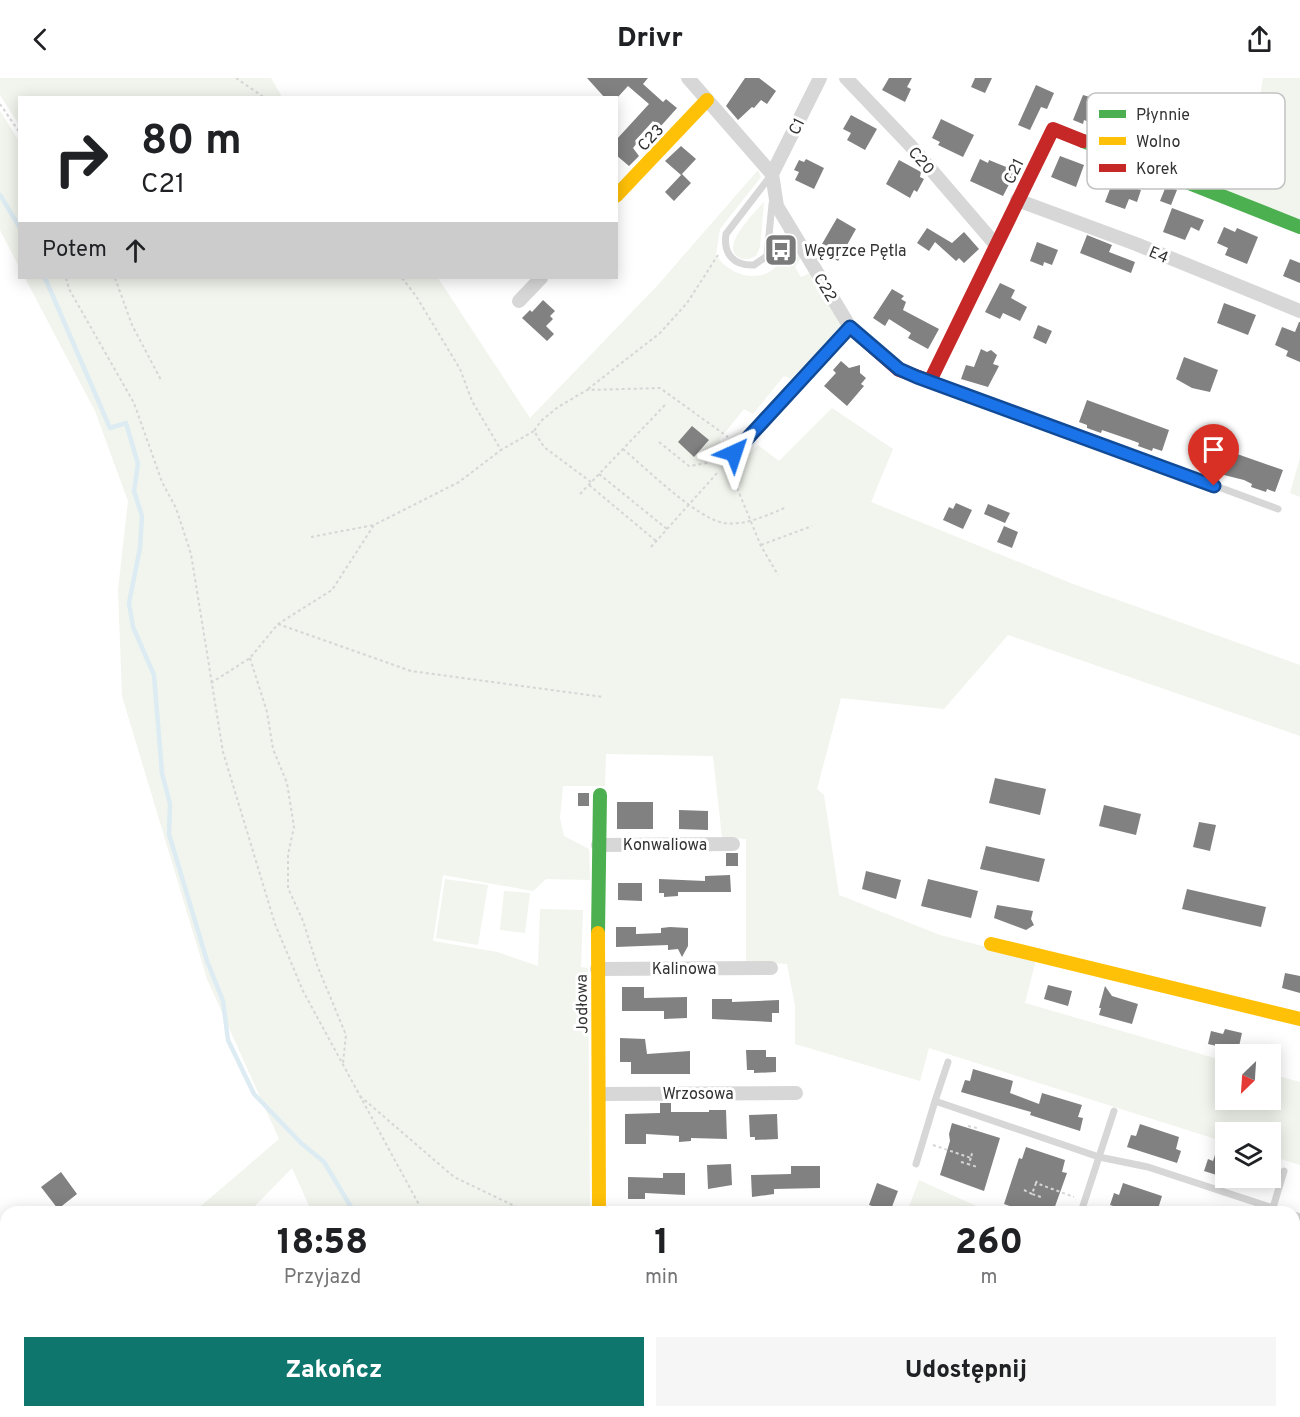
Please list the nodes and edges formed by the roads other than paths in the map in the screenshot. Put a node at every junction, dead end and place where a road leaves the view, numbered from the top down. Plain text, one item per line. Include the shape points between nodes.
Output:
1 (688, 78) edge
2 (819, 78) edge
3 (846, 78) edge
4 (707, 100) junction
5 (1087, 142) edge
6 (772, 174) junction
7 (1206, 189) edge
8 (618, 194) edge
9 (773, 195) junction
10 (1017, 200) junction
11 (1300, 226) edge
12 (995, 244) junction
13 (540, 279) edge
14 (519, 301) dead end
15 (1300, 311) edge
16 (850, 327) junction
17 (930, 381) junction
18 (733, 454) road end
19 (1278, 509) dead end
20 (600, 795) dead end
21 (733, 844) dead end
22 (598, 845) junction
23 (991, 944) dead end
24 (771, 968) dead end
25 (597, 969) junction
26 (1300, 1019) edge
27 (948, 1062) dead end
28 (796, 1093) dead end
29 (599, 1094) junction
30 (935, 1101) junction
31 (1114, 1111) dead end
32 (1099, 1157) junction
33 (916, 1164) dead end
34 (1284, 1171) dead end
35 (598, 1206) edge
36 (1083, 1206) edge
37 (1261, 1206) edge
38 (1274, 1206) edge

1 - 4 street
2 - 6 street, C1
3 - 12 street, C20
4 - 6 street
4 - 8 street, C23
5 - 10 street, C21 via 1053,129
6 - 9 street, C22
6 - 9 lane via 730,228 724,245 737,263 754,265 765,260
7 - 11 street, C21
9 - 16 street, C22
10 - 12 street, C21
10 - 15 street, E4
12 - 17 street, C21
13 - 14 street
16 - 17 street via 899,369
16 - 18 street
17 - 19 lane
20 - 22 street, Jodłowa
21 - 22 street, Konwaliowa
22 - 25 street, Jodłowa
23 - 26 street
24 - 25 street, Kalinowa
25 - 29 street, Jodłowa
27 - 30 lane
28 - 29 street, Wrzosowa
29 - 35 street, Jodłowa
30 - 32 lane
30 - 33 lane
31 - 32 lane
32 - 36 lane
32 - 37 lane via 1148,1167
34 - 38 lane

